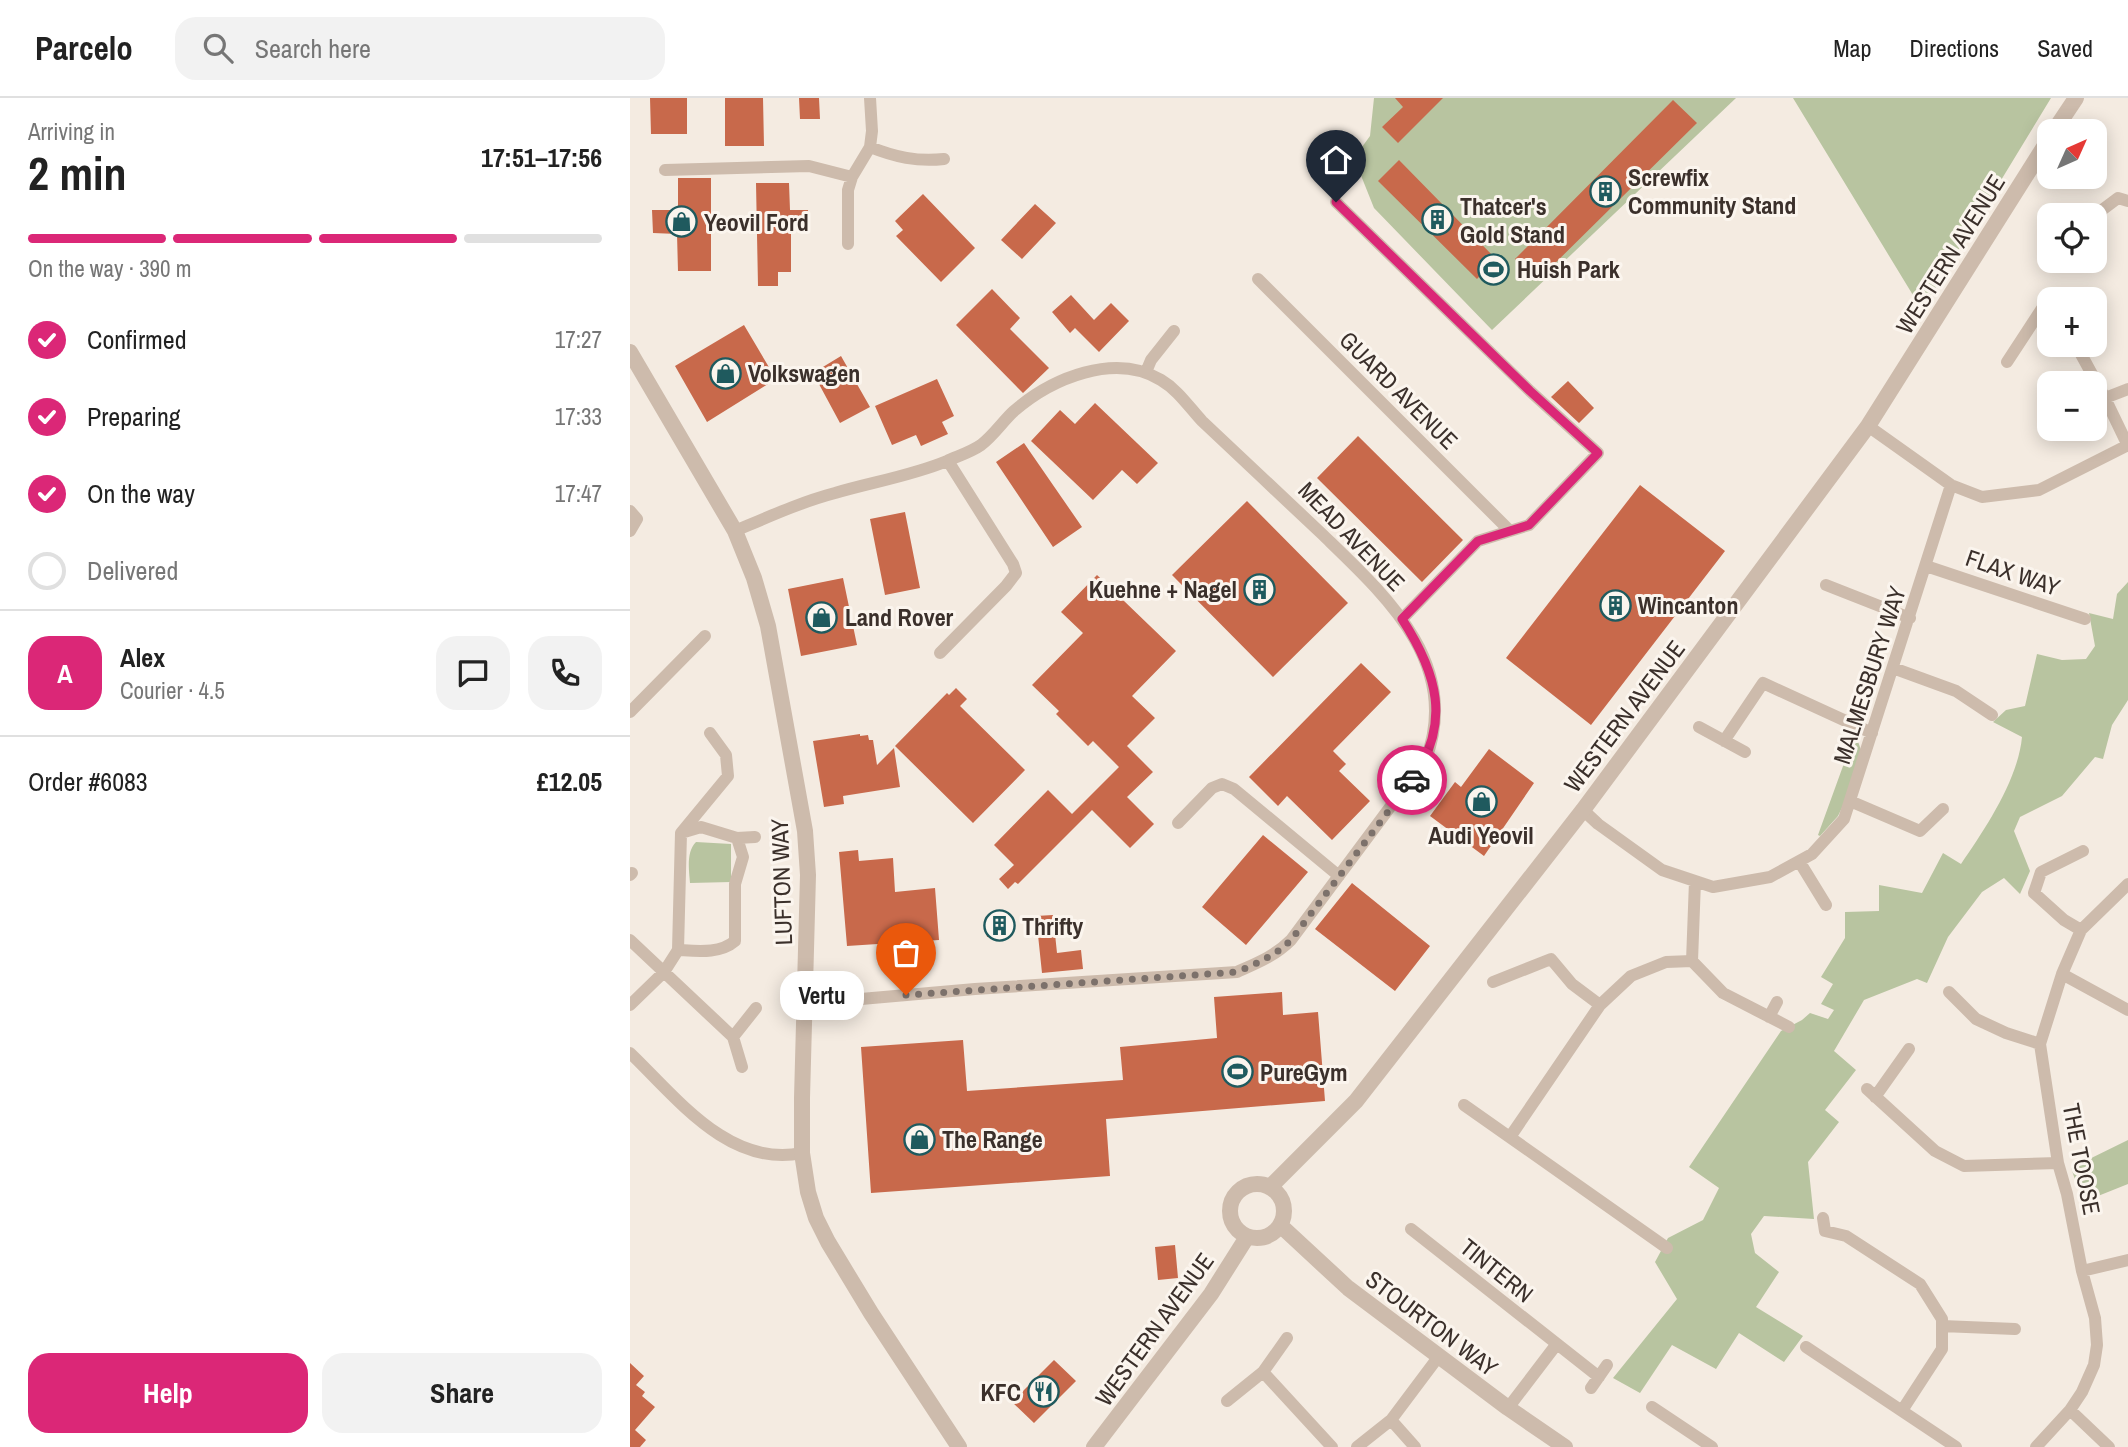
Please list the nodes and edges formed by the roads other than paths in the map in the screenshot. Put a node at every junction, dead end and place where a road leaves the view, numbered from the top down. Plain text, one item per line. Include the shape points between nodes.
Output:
1 (870, 98) edge
2 (2076, 98) edge
3 (2062, 119) edge
4 (870, 147) junction
5 (2037, 158) edge
6 (944, 159) dead end
7 (665, 170) dead end
8 (852, 177) junction
9 (2128, 201) edge
10 (1336, 202) dead end
11 (2107, 206) edge
12 (848, 244) dead end
13 (1258, 279) dead end
14 (2037, 316) edge
15 (1174, 331) dead end
16 (630, 352) edge
17 (2007, 362) dead end
18 (1146, 372) junction
19 (2128, 389) edge
20 (2107, 397) edge
21 (2107, 402) edge
22 (1868, 426) junction
23 (2128, 446) edge
24 (948, 461) junction
25 (1951, 485) junction
26 (630, 510) edge
27 (630, 531) edge
28 (735, 531) junction
29 (1510, 531) junction
30 (1926, 566) junction
31 (1826, 585) dead end
32 (1910, 618) junction
33 (1402, 619) junction
34 (2085, 619) dead end
35 (705, 636) dead end
36 (940, 653) dead end
37 (1893, 668) junction
38 (630, 712) edge
39 (1992, 715) dead end
40 (1699, 727) dead end
41 (710, 733) dead end
42 (1872, 733) junction
43 (1724, 741) junction
44 (1745, 752) dead end
45 (1850, 801) junction
46 (1943, 809) dead end
47 (1583, 810) junction
48 (1178, 824) dead end
49 (681, 833) junction
50 (755, 837) dead end
51 (737, 838) junction
52 (2083, 850) dead end
53 (1799, 861) junction
54 (1339, 876) junction
55 (1695, 881) junction
56 (2128, 884) edge
57 (1826, 905) dead end
58 (2081, 930) junction
59 (630, 940) edge
60 (678, 950) junction
61 (1692, 961) junction
62 (664, 972) junction
63 (2062, 974) junction
64 (1493, 982) dead end
65 (1949, 992) dead end
66 (1777, 1002) dead end
67 (804, 1004) junction
68 (630, 1005) edge
69 (1600, 1005) junction
70 (756, 1008) dead end
71 (2128, 1010) edge
72 (1769, 1017) junction
73 (1789, 1027) dead end
74 (733, 1038) junction
75 (2040, 1044) junction
76 (1909, 1049) dead end
77 (630, 1053) edge
78 (742, 1067) dead end
79 (1464, 1105) dead end
80 (1510, 1137) junction
81 (802, 1153) junction
82 (2058, 1163) junction
83 (1270, 1187) junction
84 (1823, 1218) dead end
85 (1280, 1225) junction
86 (1411, 1229) dead end
87 (1247, 1237) junction
88 (1667, 1248) dead end
89 (2128, 1260) edge
90 (2082, 1271) junction
91 (1942, 1326) junction
92 (2015, 1329) dead end
93 (1287, 1338) dead end
94 (1556, 1345) junction
95 (1806, 1346) dead end
96 (1439, 1356) junction
97 (1608, 1365) dead end
98 (1263, 1372) junction
99 (1227, 1401) dead end
100 (1653, 1405) dead end
101 (1507, 1408) junction
102 (1902, 1409) junction
103 (2070, 1410) junction
104 (1391, 1420) junction
105 (958, 1447) edge
106 (1094, 1447) edge
107 (1332, 1447) edge
108 (1357, 1447) edge
109 (1415, 1447) edge
110 (1565, 1447) edge
111 (1712, 1447) edge
112 (1956, 1447) edge
113 (2036, 1447) edge
114 (2109, 1447) edge

1 - 4 street
2 - 3 street
4 - 6 street via 911,160
4 - 8 street
5 - 22 street, WESTERN AVENUE
7 - 8 street via 809,166
8 - 12 street
9 - 11 street via 2118,198
10 - 29 street via 1598,453 1529,525
13 - 29 street, GUARD AVENUE
14 - 17 street
15 - 18 street
16 - 28 street, LUFTON WAY
18 - 24 street, MEAD AVENUE via 1103,368 1066,378 1014,411 980,445
18 - 33 street, MEAD AVENUE via 1182,398 1363,572
19 - 20 street
21 - 23 street
22 - 25 street
22 - 47 street, WESTERN AVENUE
23 - 25 street via 2039,490 1982,497
24 - 28 street, MEAD AVENUE via 825,496
24 - 36 street via 1016,573
25 - 30 street, MALMESBURY WAY
26 - 27 street via 637,519
28 - 67 street, LUFTON WAY via 768,626 805,831
29 - 33 street via 1478,541
30 - 32 street, MALMESBURY WAY
30 - 34 street, FLAX WAY
31 - 32 street
32 - 37 street, MALMESBURY WAY
33 - 54 street, MEAD AVENUE via 1417,641 1432,680 1436,717 1432,745 1405,790
35 - 38 street
37 - 39 street via 1956,691
37 - 42 street, MALMESBURY WAY
40 - 43 street
41 - 49 street via 726,755 728,776
42 - 43 street via 1763,683
42 - 45 street, MALMESBURY WAY
43 - 44 street
45 - 46 street via 1920,831
45 - 53 street, MALMESBURY WAY via 1844,819
47 - 55 street, MALMESBURY WAY via 1662,870
47 - 83 street, WESTERN AVENUE via 1356,1101
48 - 54 street via 1222,784
49 - 51 street via 701,827
49 - 60 street
50 - 51 street
51 - 60 street via 743,858 735,884 735,941 728,947 704,951
52 - 58 street via 2041,872 2034,893
53 - 55 street, MALMESBURY WAY via 1770,877 1713,887
53 - 57 street
54 - 67 street, MEAD AVENUE via 1279,952 1237,972
55 - 61 street
56 - 58 street, THE TOOSE
58 - 63 street, THE TOOSE
59 - 62 street
60 - 62 street
61 - 69 street via 1666,962 1631,976
61 - 72 street via 1723,993
62 - 68 street
62 - 74 street
63 - 71 street
63 - 75 street, THE TOOSE
64 - 69 street via 1551,959 1572,984
65 - 75 street via 1976,1018
66 - 72 street
67 - 81 street, LUFTON WAY
69 - 80 street
70 - 74 street
72 - 73 street
74 - 78 street
75 - 82 street, THE TOOSE
76 - 82 street via 1871,1093 1935,1151 1964,1166
77 - 81 street via 716,1134 752,1152
79 - 80 street
80 - 88 street
81 - 105 street, LUFTON WAY via 808,1192 828,1242
82 - 90 street, THE TOOSE
83 - 85 street via 1282,1200
83 - 87 street via 1247,1186 1231,1204 1231,1220
84 - 91 street via 1825,1231 1846,1236 1920,1284
85 - 87 street via 1262,1238
85 - 96 street, STOURTON WAY via 1348,1288
86 - 94 street, TINTERN
87 - 106 street, WESTERN AVENUE via 1211,1294
89 - 90 street
90 - 103 street, THE TOOSE via 2095,1318 2096,1345 2094,1365
91 - 92 street
91 - 102 street via 1942,1349
93 - 98 street
94 - 97 street, TINTERN via 1595,1382
94 - 101 street
95 - 102 street
96 - 101 street, STOURTON WAY
96 - 104 street
98 - 99 street
98 - 107 street
100 - 111 street
101 - 110 street, STOURTON WAY
102 - 112 street
103 - 113 street, THE TOOSE
103 - 114 street
104 - 108 street
104 - 109 street

